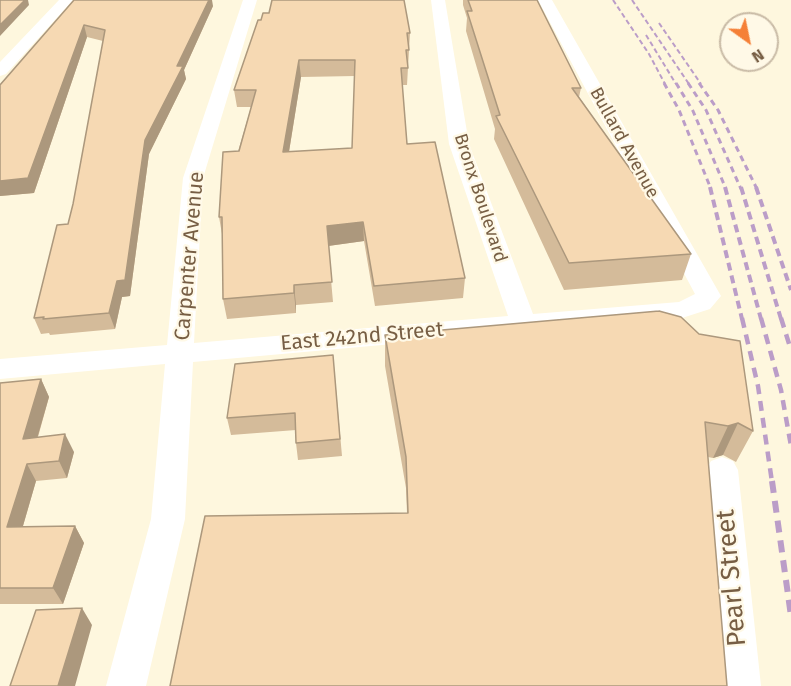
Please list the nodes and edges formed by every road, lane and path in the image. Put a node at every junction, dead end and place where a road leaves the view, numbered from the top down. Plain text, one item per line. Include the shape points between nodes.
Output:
1 (66, 0) edge
2 (250, 0) edge
3 (438, 0) edge
4 (545, 0) edge
5 (0, 71) edge
6 (704, 285) joint
7 (522, 322) junction
8 (180, 352) junction
9 (0, 369) edge
10 (722, 470) dead end
11 (126, 686) edge
12 (741, 686) edge

1 - 5 street
2 - 8 street, Carpenter Avenue via 193,178
3 - 7 street, Bronx Boulevard via 459,144
4 - 6 street, Bullard Avenue
6 - 7 street, East 242nd Street via 708,296 702,303 682,310
7 - 8 street, East 242nd Street
8 - 9 street, East 242nd Street
8 - 11 street, Carpenter Avenue via 168,519
10 - 12 street, Pearl Street

